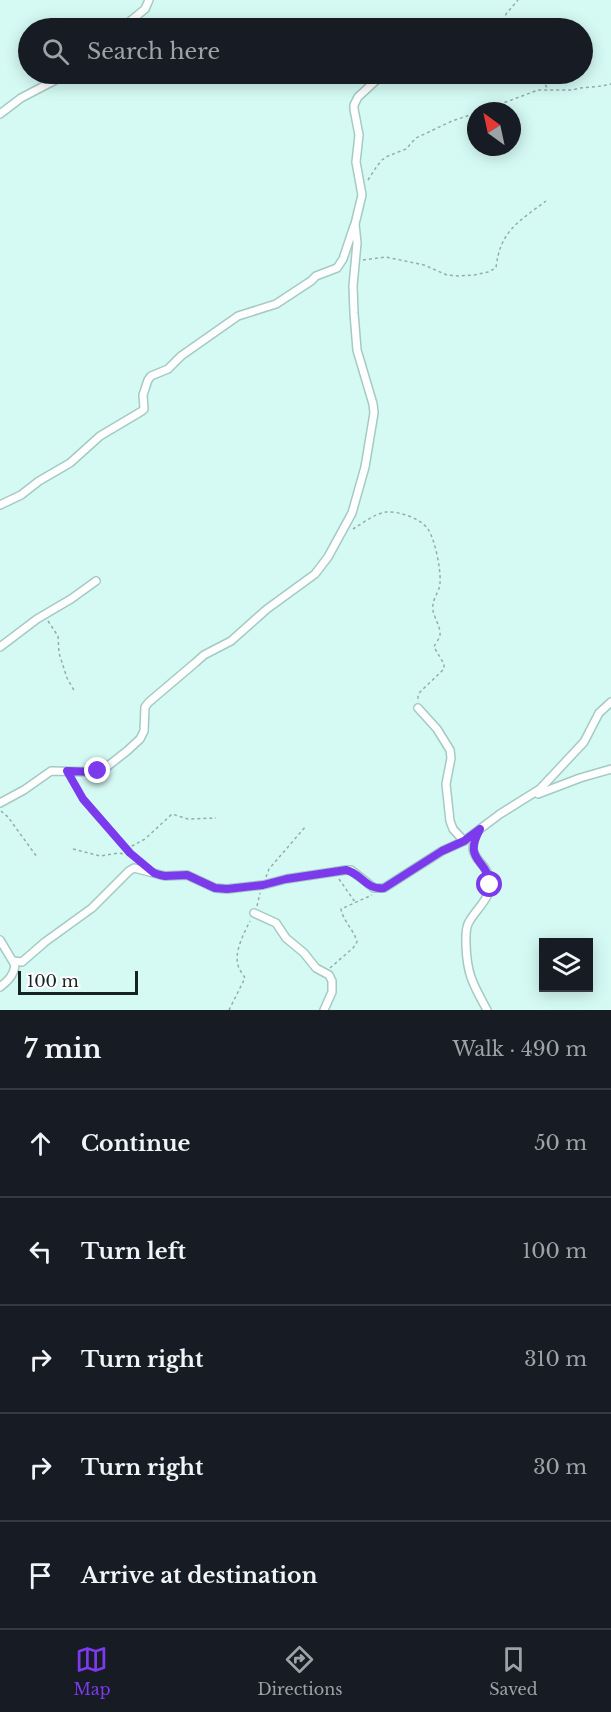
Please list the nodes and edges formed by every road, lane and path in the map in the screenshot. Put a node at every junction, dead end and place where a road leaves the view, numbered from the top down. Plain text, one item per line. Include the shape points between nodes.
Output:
1 (149, 0) edge
2 (518, 0) edge
3 (134, 18) edge
4 (505, 18) edge
5 (48, 84) edge
6 (372, 84) edge
7 (545, 84) edge
8 (611, 84) edge
9 (547, 89) junction
10 (505, 102) edge
11 (0, 114) edge
12 (467, 116) edge
13 (362, 195) junction
14 (546, 201) dead end
15 (355, 224) junction
16 (356, 260) junction
17 (0, 505) edge
18 (339, 537) junction
19 (96, 581) dead end
20 (44, 615) junction
21 (0, 647) edge
22 (75, 692) dead end
23 (611, 702) edge
24 (418, 708) joint
25 (611, 769) edge
26 (67, 771) junction
27 (524, 798) junction
28 (0, 803) edge
29 (0, 811) edge
30 (216, 818) dead end
31 (306, 826) dead end
32 (480, 829) junction
33 (464, 841) junction
34 (74, 849) dead end
35 (130, 853) junction
36 (133, 855) junction
37 (37, 857) dead end
38 (143, 863) dead end
39 (334, 871) junction
40 (263, 885) junction
41 (384, 888) junction
42 (355, 902) junction
43 (254, 913) junction
44 (0, 940) edge
45 (14, 961) junction
46 (329, 975) junction
47 (0, 987) edge
48 (229, 1010) edge
49 (324, 1010) edge
50 (487, 1010) edge

1 - 3 street
2 - 4 path
5 - 11 street
6 - 13 street via 354,105 359,135 356,162
7 - 9 path
8 - 9 path
9 - 10 path
12 - 13 path via 416,138 405,149 388,156 369,177
13 - 15 street
14 - 16 path via 508,233 498,251 495,268 488,272 447,275 424,265 386,257
15 - 16 street
15 - 17 street via 337,268 316,276 276,304 238,316 168,369 151,376 143,395 142,411 93,441 70,463
16 - 18 street via 353,299 357,350 374,413 359,489
18 - 24 path via 388,512 412,517 431,534 441,585 433,602 440,633 434,647 444,669 418,696
18 - 26 street via 315,574 231,640 204,655 145,706 143,735 127,751 98,771
19 - 20 street
20 - 21 street
20 - 22 path via 58,636 59,653
23 - 27 street via 599,713 584,742 564,765 540,789
24 - 33 street via 450,750 446,784 450,820
25 - 27 street
26 - 28 street via 51,771
26 - 35 path via 83,799
27 - 32 street
29 - 37 path
30 - 35 path via 188,819 172,814 132,846
31 - 40 path via 269,869
32 - 33 street
32 - 50 street via 473,851 490,885 467,927 467,965 474,989
33 - 41 street
34 - 36 path via 100,856
35 - 36 path
36 - 38 path
39 - 40 street
39 - 41 street via 351,870 374,888
39 - 42 path
40 - 43 path
40 - 45 street via 215,888 187,875 165,876 135,868 92,908 22,962
41 - 42 path
42 - 46 path via 341,911 356,945 334,964
43 - 46 street via 276,923 316,968
43 - 48 path via 238,951 238,968 245,978
44 - 45 street
45 - 47 street via 13,972
46 - 49 street via 332,992

